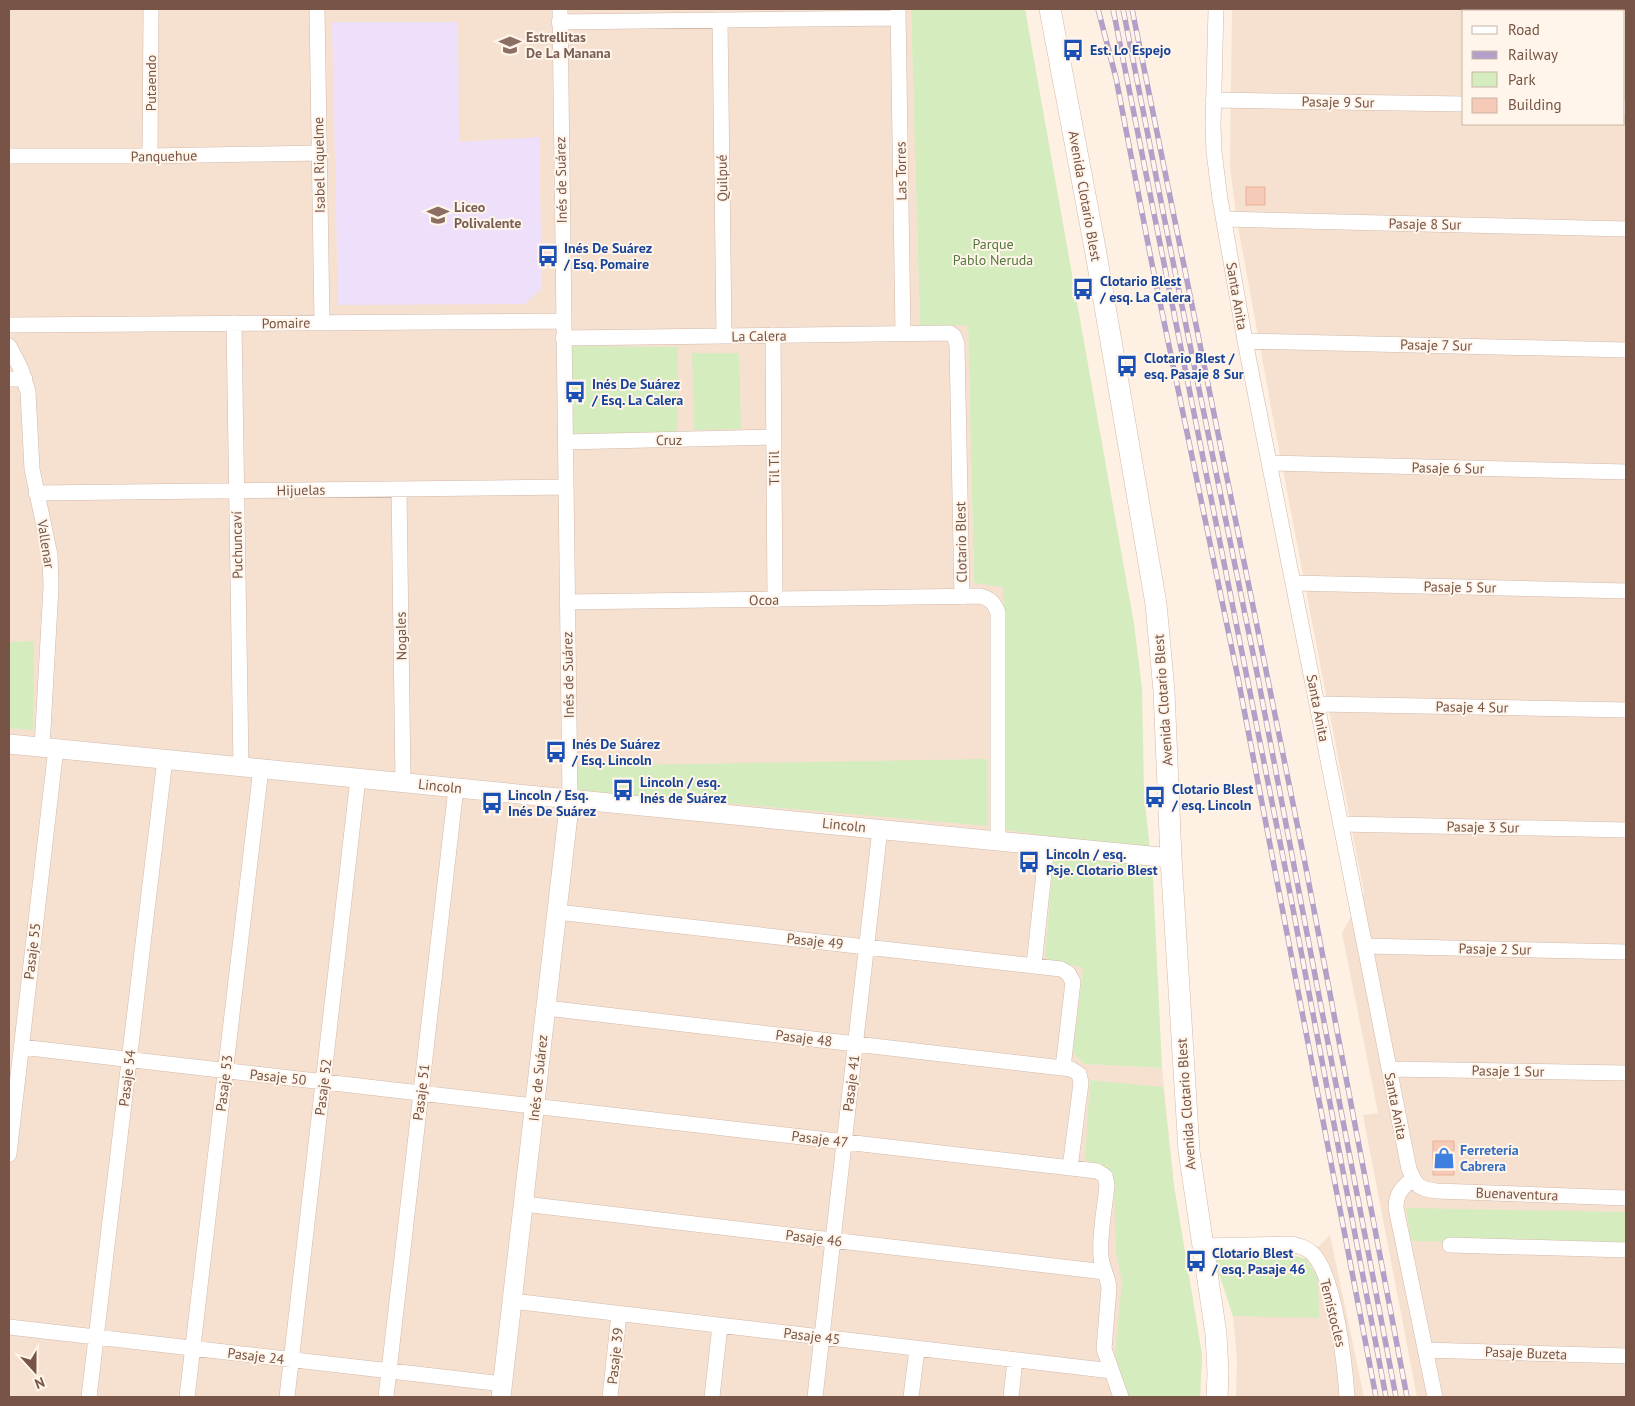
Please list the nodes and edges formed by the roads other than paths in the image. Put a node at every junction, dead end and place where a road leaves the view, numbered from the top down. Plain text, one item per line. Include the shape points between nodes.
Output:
1 (151, 9) edge
2 (317, 9) edge
3 (1050, 9) edge
4 (1216, 9) edge
5 (898, 13) edge
6 (559, 16) edge
7 (720, 20) junction
8 (1213, 100) junction
9 (1462, 104) edge
10 (319, 153) junction
11 (9, 156) edge
12 (150, 156) junction
13 (1224, 219) junction
14 (1626, 229) edge
15 (563, 321) junction
16 (322, 322) junction
17 (234, 324) junction
18 (9, 325) edge
19 (903, 333) junction
20 (773, 335) junction
21 (724, 336) junction
22 (954, 336) joint
23 (564, 338) junction
24 (1245, 341) junction
25 (9, 346) edge
26 (1626, 350) edge
27 (25, 378) junction
28 (9, 379) edge
29 (773, 437) junction
30 (565, 442) junction
31 (1270, 463) junction
32 (1626, 472) edge
33 (566, 487) junction
34 (399, 489) junction
35 (236, 491) junction
36 (36, 493) junction
37 (1293, 583) junction
38 (1626, 591) edge
39 (962, 597) junction
40 (775, 600) junction
41 (567, 602) junction
42 (1318, 704) junction
43 (1626, 710) edge
44 (9, 744) edge
45 (49, 748) junction
46 (165, 759) junction
47 (241, 766) junction
48 (261, 768) junction
49 (358, 778) junction
50 (403, 782) junction
51 (456, 788) junction
52 (570, 798) junction
53 (1340, 824) junction
54 (880, 829) junction
55 (1626, 830) edge
56 (998, 841) junction
57 (1047, 845) junction
58 (1171, 858) junction
59 (556, 912) junction
60 (867, 946) junction
61 (1365, 946) junction
62 (1626, 952) edge
63 (1034, 965) junction
64 (546, 1008) junction
65 (856, 1044) junction
66 (21, 1048) junction
67 (129, 1060) junction
68 (1063, 1068) junction
69 (1389, 1069) junction
70 (225, 1071) junction
71 (1626, 1073) edge
72 (13, 1080) edge
73 (323, 1082) junction
74 (421, 1093) junction
75 (535, 1106) junction
76 (844, 1142) junction
77 (9, 1154) edge
78 (1070, 1168) junction
79 (1413, 1179) junction
80 (1626, 1198) edge
81 (524, 1204) junction
82 (833, 1240) junction
83 (1450, 1245) dead end
84 (1203, 1246) junction
85 (1626, 1250) edge
86 (1105, 1272) junction
87 (512, 1301) junction
88 (619, 1314) junction
89 (720, 1326) junction
90 (9, 1327) edge
91 (96, 1337) junction
92 (822, 1338) junction
93 (193, 1348) junction
94 (917, 1349) junction
95 (1425, 1350) junction
96 (1626, 1356) edge
97 (292, 1360) junction
98 (1015, 1360) junction
99 (389, 1371) junction
100 (1112, 1371) junction
101 (502, 1391) edge
102 (89, 1397) edge
103 (187, 1397) edge
104 (287, 1397) edge
105 (386, 1397) edge
106 (610, 1397) edge
107 (712, 1397) edge
108 (816, 1397) edge
109 (911, 1397) edge
110 (1010, 1397) edge
111 (1121, 1397) edge
112 (1217, 1397) edge
113 (1348, 1397) edge
114 (1435, 1397) edge

1 - 12 street, Putaendo
2 - 10 street, Isabel Riquelme
3 - 58 main road, Avenida Clotario Blest via 1156,604 1164,691
4 - 8 street, Santa Anita
5 - 7 street
5 - 19 street, Las Torres
6 - 7 street
6 - 15 street, Inés de Suárez
7 - 21 street, Quilpué
8 - 9 street, Pasaje 9 Sur
8 - 13 street, Santa Anita via 1214,152
10 - 12 street, Panquehue
10 - 16 street, Isabel Riquelme
11 - 12 street, Panquehue
13 - 14 street, Pasaje 8 Sur
13 - 24 street, Santa Anita
15 - 16 street, Pomaire
15 - 23 street, Inés de Suárez
16 - 17 street, Pomaire
17 - 18 street, Pomaire
17 - 35 street, Puchuncaví
19 - 20 street, La Calera
19 - 22 street, La Calera via 946,333
20 - 21 street, La Calera
20 - 29 street, Til Til
21 - 23 street, La Calera
22 - 39 street, Clotario Blest
23 - 30 street, Inés de Suárez
24 - 26 street, Pasaje 7 Sur
24 - 31 street, Santa Anita
25 - 27 street, Vallenar
27 - 28 street
27 - 36 street, Vallenar
29 - 30 street, Cruz
29 - 40 street, Til Til
30 - 33 street, Inés de Suárez
31 - 32 street, Pasaje 6 Sur
31 - 37 street, Santa Anita
33 - 34 street, Hijuelas
33 - 41 street, Inés de Suárez
34 - 35 street, Hijuelas
34 - 50 street, Nogales
35 - 36 street, Hijuelas
35 - 47 street, Puchuncaví
36 - 45 street, Vallenar via 51,571
37 - 38 street, Pasaje 5 Sur
37 - 42 street, Santa Anita
39 - 40 street, Ocoa
39 - 56 street, Clotario Blest via 984,597 992,602 998,613
40 - 41 street, Ocoa
41 - 52 street, Inés de Suárez
42 - 43 street, Pasaje 4 Sur
42 - 53 street, Santa Anita
44 - 45 street, Lincoln
45 - 46 street, Lincoln
45 - 66 street, Pasaje 55
46 - 47 street, Lincoln
46 - 67 street, Pasaje 54
47 - 48 street, Lincoln
48 - 49 street, Lincoln
48 - 70 street, Pasaje 53
49 - 50 street, Lincoln
49 - 73 street, Pasaje 52
50 - 51 street, Lincoln
51 - 52 street, Lincoln
51 - 74 street, Pasaje 51
52 - 54 street, Lincoln
52 - 59 street, Inés de Suárez
53 - 55 street, Pasaje 3 Sur
53 - 61 street, Santa Anita
54 - 56 street, Lincoln
54 - 60 street, Pasaje 41
56 - 57 street, Lincoln
57 - 58 street, Lincoln
57 - 63 street
58 - 84 main road, Avenida Clotario Blest via 1188,1151
59 - 60 street, Pasaje 49
59 - 64 street, Inés de Suárez
60 - 63 street, Pasaje 49
60 - 65 street, Pasaje 41
61 - 62 street, Pasaje 2 Sur
61 - 69 street, Santa Anita
63 - 68 street, Pasaje 49 via 1060,969 1071,976 1073,988
64 - 65 street, Pasaje 48
64 - 75 street, Inés de Suárez
65 - 68 street, Pasaje 48
65 - 76 street, Pasaje 41
66 - 67 street, Pasaje 50
66 - 72 street, Pasaje 55
67 - 70 street, Pasaje 50
67 - 91 street, Pasaje 54
68 - 78 street via 1075,1071 1080,1078
69 - 71 street, Pasaje 1 Sur
69 - 79 street, Santa Anita
70 - 73 street, Pasaje 50
70 - 93 street, Pasaje 53
72 - 77 street, Pasaje 55
73 - 74 street, Pasaje 50
73 - 97 street, Pasaje 52
74 - 75 street, Pasaje 50
74 - 99 street, Pasaje 51
75 - 76 street, Pasaje 47
75 - 81 street, Inés de Suárez
76 - 78 street, Pasaje 47
76 - 82 street, Pasaje 41
78 - 86 street, Pasaje 47 via 1097,1171 1105,1176 1101,1251
79 - 80 street, Buenaventura via 1422,1189 1437,1191
79 - 95 street via 1400,1190 1396,1208
81 - 82 street, Pasaje 46
81 - 87 street, Inés de Suárez
82 - 86 street, Pasaje 46
82 - 92 street, Pasaje 41
83 - 85 street
84 - 112 main road, Avenida Clotario Blest via 1216,1334
84 - 113 street, Temístocles via 1292,1244 1314,1254 1323,1270 1337,1320
86 - 100 street via 1109,1288 1104,1349
87 - 88 street, Pasaje 45
87 - 101 street, Inés de Suárez
88 - 89 street, Pasaje 45
88 - 106 street, Pasaje 39
89 - 92 street, Pasaje 45
89 - 107 street
90 - 91 street, Pasaje 24
91 - 93 street, Pasaje 24
91 - 102 street, Pasaje 54
92 - 94 street, Pasaje 45
92 - 108 street, Pasaje 41
93 - 97 street, Pasaje 24
93 - 103 street, Pasaje 53
94 - 98 street, Pasaje 45
94 - 109 street
95 - 96 street, Pasaje Buzeta
95 - 114 street
97 - 99 street, Pasaje 24
97 - 104 street, Pasaje 52
98 - 100 street, Pasaje 45
98 - 110 street
99 - 101 street, Pasaje 24
99 - 105 street, Pasaje 51
100 - 111 street

